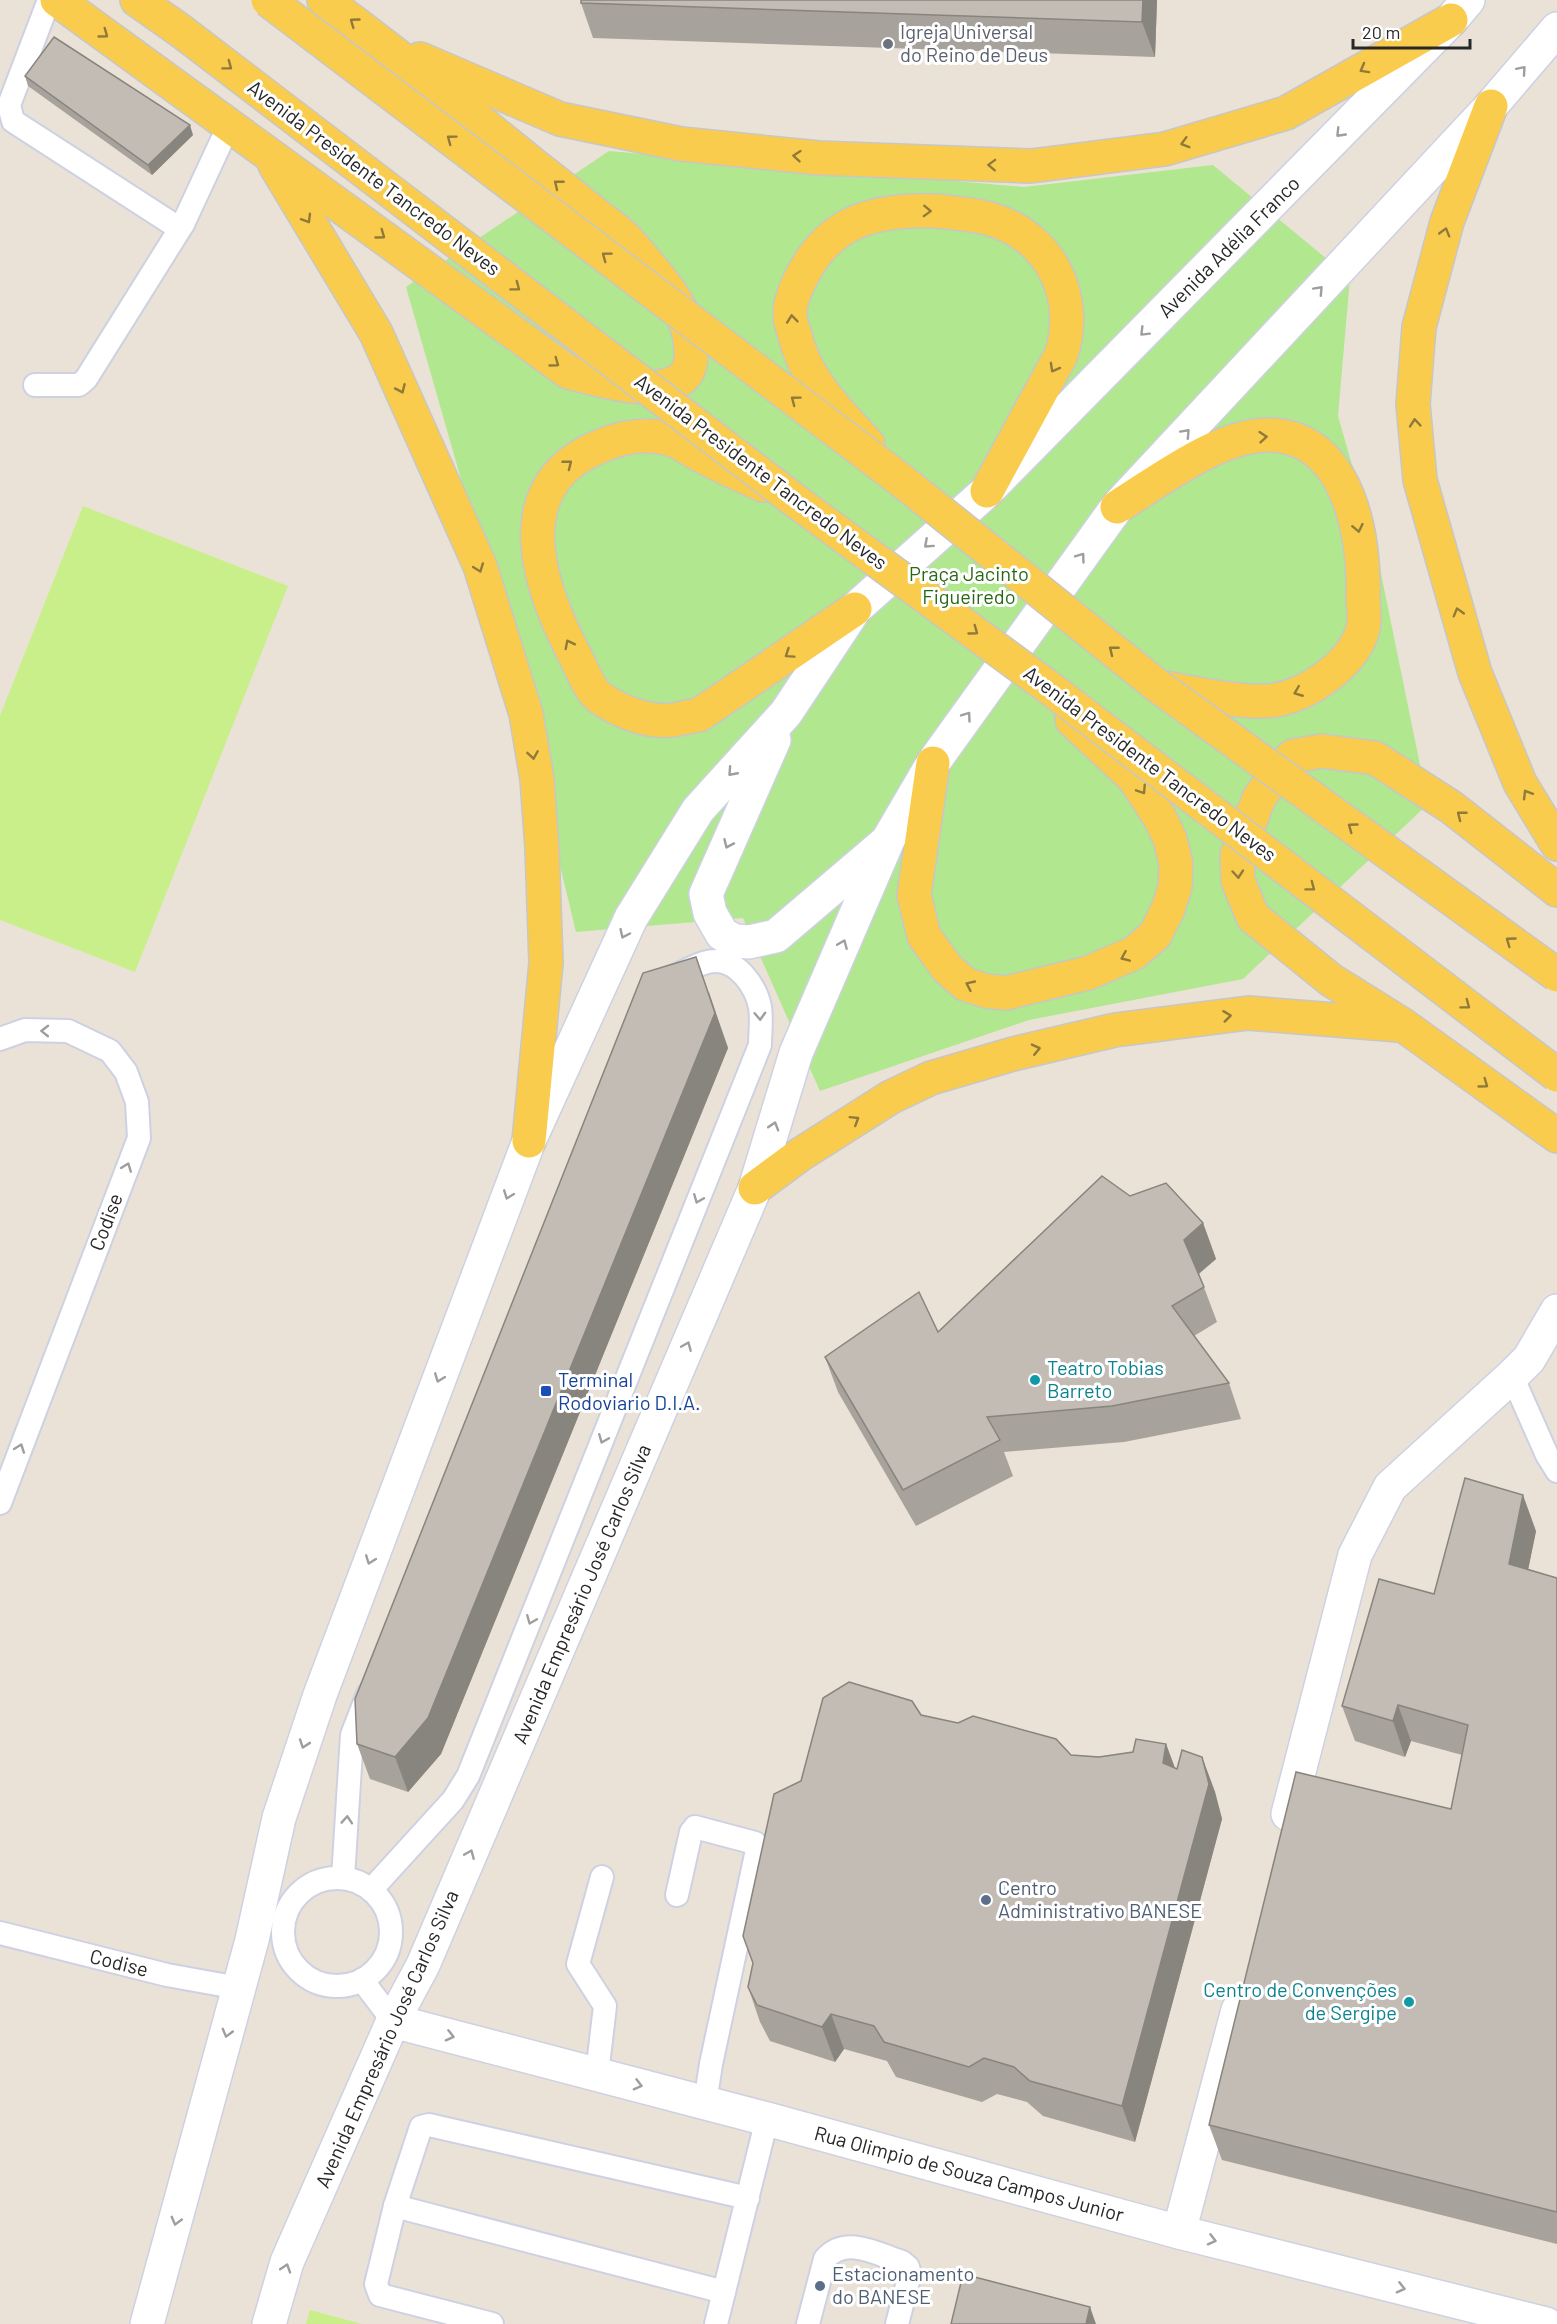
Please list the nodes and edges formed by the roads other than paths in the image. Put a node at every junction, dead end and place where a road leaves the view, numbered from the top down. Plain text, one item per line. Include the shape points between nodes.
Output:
1 (49, 0) edge
2 (57, 0) edge
3 (137, 0) edge
4 (268, 0) edge
5 (324, 0) edge
6 (1460, 10) edge
7 (1557, 29) edge
8 (383, 43) junction
9 (1491, 106) junction
10 (229, 124) junction
11 (266, 151) junction
12 (183, 224) junction
13 (35, 385) dead end
14 (906, 484) junction
15 (987, 491) junction
16 (797, 502) junction
17 (1117, 507) junction
18 (855, 609) junction
19 (1047, 686) junction
20 (1158, 687) junction
21 (786, 713) junction
22 (933, 763) junction
23 (888, 840) junction
24 (1557, 844) edge
25 (1557, 890) edge
26 (730, 946) junction
27 (1557, 975) edge
28 (655, 990) edge
29 (1402, 1025) junction
30 (0, 1039) edge
31 (1557, 1075) edge
32 (1557, 1136) edge
33 (529, 1141) junction
34 (755, 1188) junction
35 (1557, 1311) edge
36 (1512, 1376) junction
37 (1557, 1471) edge
38 (0, 1503) edge
39 (374, 1679) edge
40 (1282, 1842) edge
41 (602, 1877) dead end
42 (343, 1878) junction
43 (371, 1890) junction
44 (676, 1895) dead end
45 (276, 1900) junction
46 (0, 1933) edge
47 (268, 1939) junction
48 (384, 1958) junction
49 (423, 1965) junction
50 (362, 1980) junction
51 (1246, 1980) edge
52 (239, 1988) junction
53 (393, 2021) junction
54 (597, 2074) junction
55 (705, 2103) junction
56 (767, 2119) junction
57 (748, 2198) junction
58 (394, 2206) junction
59 (1179, 2232) junction
60 (724, 2292) junction
61 (147, 2324) edge
62 (269, 2324) edge
63 (492, 2324) edge
64 (716, 2324) edge
65 (808, 2324) edge
66 (897, 2324) edge
67 (1546, 2324) edge

1 - 12 lane via 9,105 13,121 174,225
2 -> 10 main road
3 -> 16 main road, Avenida Presidente Tancredo Neves, bridge
14 -> 4 main road, bridge
8 -> 5 main road
6 -> 8 main road via 1286,113 1165,149 1031,166 819,158 681,144 560,119
6 -> 15 main road, Avenida Adélia Franco
9 -> 7 main road
11 -> 8 main road via 568,372 649,389 664,387 685,374 691,364 690,328 670,292 627,240
17 -> 9 main road
24 -> 9 main road via 1520,783 1475,673 1420,480 1413,404 1419,327 1447,222
10 - 11 main road
10 - 12 lane
11 -> 33 main road via 376,333 480,566 526,714 537,780 546,963
12 - 13 lane via 86,378 79,385
14 -> 15 main road, bridge via 829,402 809,372 790,315 795,289 823,245 847,226 881,214 920,210 991,219 1023,234 1052,265 1062,286 1068,312 1061,355
20 -> 14 main road, bridge
15 -> 18 main road, Avenida Adélia Franco
18 -> 16 main road, bridge via 699,715 670,720 641,717 596,696 545,590 538,563 542,502 561,469 607,443 631,436 651,436 672,439
16 -> 19 main road, Avenida Presidente Tancredo Neves, bridge
17 -> 20 main road via 1197,455 1235,441 1281,436 1303,442 1320,454 1336,474 1356,518 1362,554 1363,631 1349,657 1330,675 1276,700
22 -> 17 main road, Avenida Empresário José Carlos Silva
18 - 21 main road
19 -> 22 main road via 1056,706 1134,778 1170,839 1176,864 1175,887 1155,935 1134,953 1088,972 1005,993 965,984 947,968 924,936 914,896
19 -> 31 main road, Avenida Presidente Tancredo Neves, bridge
27 -> 20 main road, bridge
21 -> 26 main road via 706,894 710,913
21 -> 33 main road via 698,810 632,918
22 - 23 main road, Avenida Empresário José Carlos Silva
23 - 26 main road via 776,936
34 -> 23 main road, Avenida Empresário José Carlos Silva via 796,1053
25 -> 29 main road via 1451,807 1375,758 1322,751 1293,756 1259,798 1237,855 1238,881 1253,917 1331,980
26 - 28 lane via 712,961 668,978
26 -> 43 lane via 734,966 750,984 760,1007 760,1045 468,1776 453,1800
29 -> 32 main road
34 -> 29 main road via 891,1097 931,1078 1013,1054 1115,1030 1248,1013
38 -> 30 lane, Codise via 139,1138 137,1102 126,1072 110,1051 68,1031 25,1030
33 -> 45 main road via 320,1695 279,1818
49 -> 34 main road, Avenida Empresário José Carlos Silva
35 - 36 main road via 1529,1359
36 - 37 lane
36 - 40 main road via 1390,1487 1355,1556
42 -> 39 lane via 352,1734
41 - 54 lane via 578,1964 605,2006
42 - 43 lane
42 - 45 lane via 327,1879
43 - 48 lane via 381,1900 391,1929
44 - 55 lane via 695,1827 755,1843 757,1850
45 - 47 main road
46 - 52 lane, Codise via 167,1975
47 - 50 lane via 312,1980 328,1985
47 - 52 main road
48 - 49 lane
48 - 50 lane
49 - 53 main road, Avenida Empresário José Carlos Silva
50 - 53 lane
51 - 59 main road
52 -> 61 main road
53 -> 54 main road, Rua Olimpio de Souza Campos Junior
62 -> 53 main road, Avenida Empresário José Carlos Silva via 287,2262
54 -> 55 main road, Rua Olimpio de Souza Campos Junior
55 - 56 main road, Rua Olimpio de Souza Campos Junior
56 - 57 lane
56 - 59 main road, Rua Olimpio de Souza Campos Junior
57 - 58 lane via 425,2125 421,2127
57 - 60 lane
58 - 60 lane
58 - 63 lane via 376,2283 380,2295
59 -> 67 main road, Rua Olimpio de Souza Campos Junior
60 - 64 lane
65 - 66 lane via 825,2259 841,2247 853,2246 908,2267 910,2274

